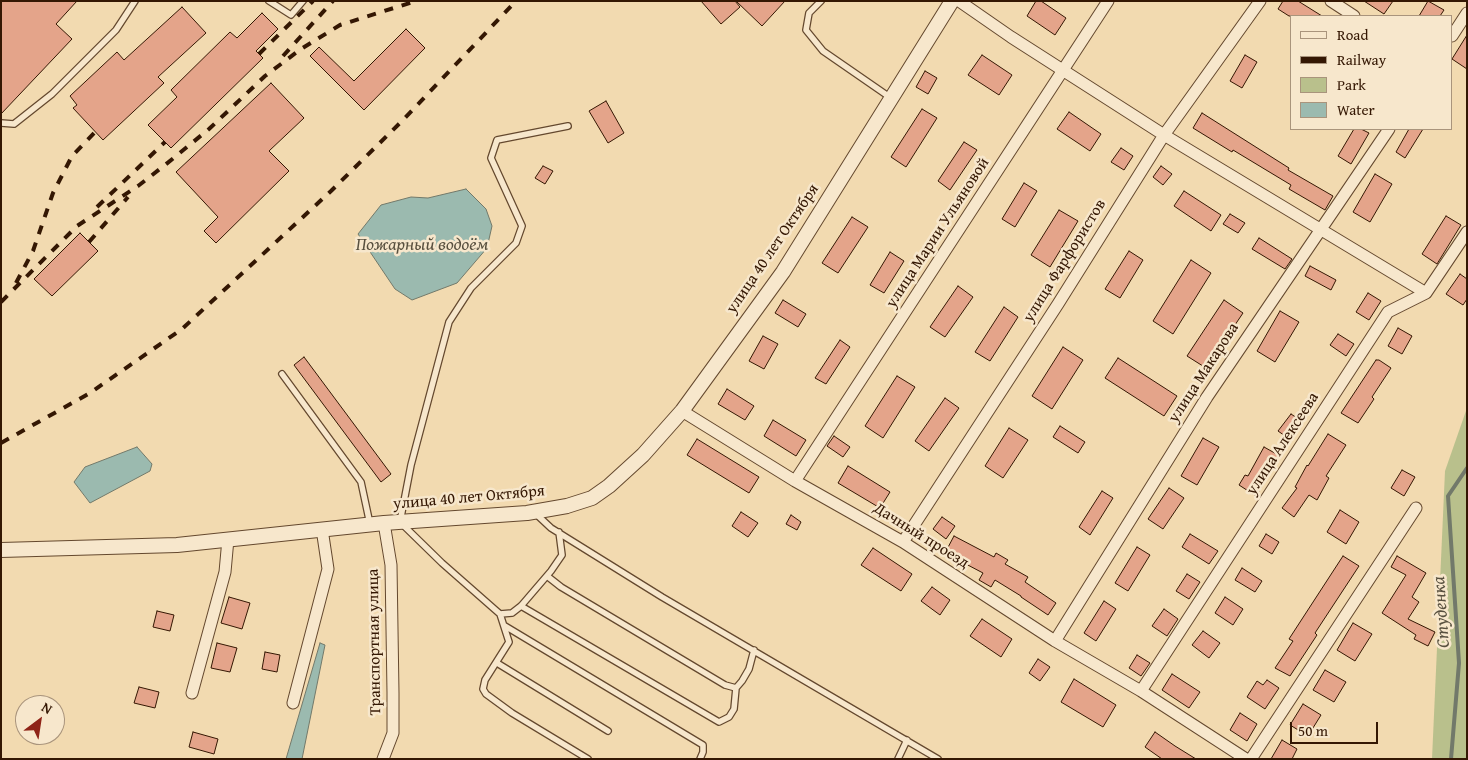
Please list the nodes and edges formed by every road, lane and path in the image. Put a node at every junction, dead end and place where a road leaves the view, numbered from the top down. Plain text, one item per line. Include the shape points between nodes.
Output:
1 (135, 1) edge
2 (269, 1) edge
3 (303, 1) edge
4 (821, 1) edge
5 (952, 1) edge
6 (959, 1) edge
7 (1108, 1) edge
8 (1260, 1) edge
9 (1331, 1) edge
10 (1467, 13) edge
11 (1352, 15) edge
12 (1453, 34) edge
13 (1063, 71) junction
14 (891, 98) junction
15 (1, 123) edge
16 (568, 126) dead end
17 (1388, 130) edge
18 (1164, 135) junction
19 (1319, 230) junction
20 (1467, 232) edge
21 (1426, 293) junction
22 (282, 374) dead end
23 (682, 411) junction
24 (795, 481) junction
25 (1416, 508) dead end
26 (534, 512) junction
27 (400, 522) junction
28 (384, 523) junction
29 (370, 524) junction
30 (322, 529) junction
31 (558, 532) junction
32 (228, 539) junction
33 (903, 542) junction
34 (1, 550) edge
35 (546, 576) junction
36 (522, 606) junction
37 (500, 614) junction
38 (504, 626) junction
39 (1055, 641) junction
40 (754, 650) junction
41 (496, 663) junction
42 (736, 688) junction
43 (1141, 691) junction
44 (192, 693) dead end
45 (293, 703) dead end
46 (608, 732) dead end
47 (907, 740) junction
48 (383, 759) edge
49 (588, 759) edge
50 (700, 759) edge
51 (898, 759) edge
52 (938, 759) edge
53 (1246, 759) edge
54 (1251, 759) edge

1 - 15 lane via 116,30 52,94 14,124
2 - 3 lane via 291,15
4 - 14 lane via 809,13 806,30 823,51
5 - 14 street, улица 40 лет Октября
6 - 13 street
7 - 13 street, улица Марии Ульяновой
8 - 18 street, улица Фарфористов
9 - 11 street
10 - 12 street
13 - 18 street
13 - 24 street, улица Марии Ульяновой
14 - 23 street, улица 40 лет Октября via 783,272
16 - 27 lane via 496,140 491,158 522,226 516,243 471,288 449,322 411,465
17 - 19 street, улица Макарова
18 - 19 street
18 - 33 street, улица Фарфористов
19 - 21 street
19 - 39 street, улица Макарова via 1207,397
20 - 21 street, улица Алексеева
21 - 43 street, улица Алексеева via 1388,312
22 - 29 lane via 361,482
23 - 24 street, Дачный проезд
23 - 26 street, улица 40 лет Октября via 643,455 592,498
24 - 33 street, Дачный проезд
25 - 54 street
26 - 27 street, улица 40 лет Октября
26 - 31 lane
27 - 28 street, улица 40 лет Октября
27 - 37 lane
28 - 29 street, улица 40 лет Октября
28 - 48 street, Транспортная улица via 391,565 393,693 392,732
29 - 30 street, улица 40 лет Октября
30 - 32 street, улица 40 лет Октября
30 - 45 street via 328,569
31 - 35 lane via 562,555
31 - 40 lane
32 - 34 street, улица 40 лет Октября via 177,545
32 - 44 street via 225,572
33 - 39 street, Дачный проезд
35 - 36 lane
35 - 42 lane via 725,685
36 - 37 lane via 512,613
36 - 42 lane via 719,722 729,717 734,709
37 - 38 lane
38 - 41 lane via 508,642
38 - 50 lane via 703,745
39 - 43 street, Дачный проезд
40 - 42 lane via 749,669
40 - 47 lane
41 - 46 lane
41 - 49 lane via 485,680 483,688 486,694
43 - 53 street, Дачный проезд
47 - 51 lane
47 - 52 lane

